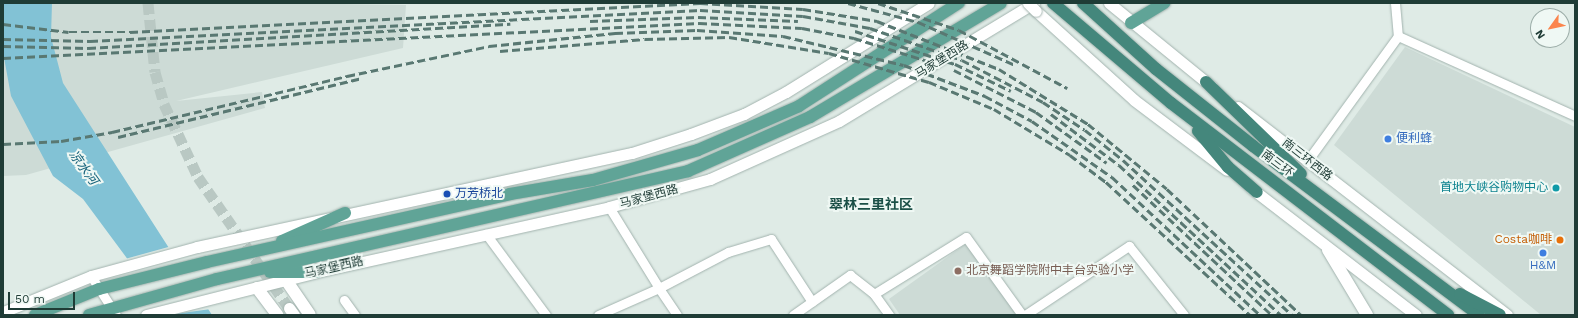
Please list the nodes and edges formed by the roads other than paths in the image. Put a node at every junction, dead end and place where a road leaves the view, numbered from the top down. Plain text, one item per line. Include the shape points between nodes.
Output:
1 (929, 3) edge
2 (959, 3) edge
3 (1002, 3) edge
4 (1053, 3) edge
5 (1083, 3) edge
6 (1109, 3) edge
7 (1164, 3) edge
8 (1395, 3) edge
9 (1033, 6) edge
10 (1131, 23) junction
11 (1398, 36) junction
12 (1206, 82) junction
13 (1171, 103) junction
14 (1575, 116) edge
15 (1308, 160) junction
16 (1257, 192) junction
17 (609, 207) junction
18 (345, 213) junction
19 (1343, 213) junction
20 (486, 234) junction
21 (1328, 250) junction
22 (255, 253) junction
23 (317, 272) junction
24 (246, 273) junction
25 (1423, 273) junction
26 (91, 276) junction
27 (286, 280) junction
28 (257, 288) junction
29 (659, 288) junction
30 (99, 289) junction
31 (874, 294) junction
32 (344, 300) dead end
33 (812, 302) junction
34 (113, 311) edge
35 (3, 312) edge
36 (35, 315) edge
37 (89, 315) edge
38 (146, 315) edge
39 (277, 315) edge
40 (310, 315) edge
41 (355, 315) edge
42 (546, 315) edge
43 (598, 315) edge
44 (677, 315) edge
45 (793, 315) edge
46 (889, 315) edge
47 (1023, 315) edge
48 (1184, 315) edge
49 (1367, 315) edge
50 (1416, 315) edge
51 (1448, 315) edge
52 (1479, 315) edge
53 (1500, 315) edge
54 (1507, 315) edge

1 - 18 street via 786,92 744,114 691,134 632,153
2 - 22 main road via 799,106 698,150 594,180 510,194
3 - 24 main road, 马家堡西路 via 824,110 688,171
4 - 13 highway, 南三环
5 - 19 highway, 南三环 via 1156,69
6 - 10 street, 南三环西路
7 - 10 main road
8 - 11 street
9 - 16 street via 1134,100
9 - 17 street, 马家堡西路 via 813,135 710,178
10 - 12 street, 南三环西路
11 - 14 street
11 - 15 street
12 - 15 street, 南三环西路
12 - 19 highway
13 - 16 highway via 1228,167
13 - 51 highway, 南三环
15 - 54 street, 南三环西路
16 - 21 street
17 - 20 street, 马家堡西路
17 - 29 street
18 - 22 main road
18 - 26 street via 197,247
19 - 25 highway, 南三环
20 - 23 street, 马家堡西路
20 - 42 street
21 - 49 main road
21 - 50 street
22 - 30 main road via 207,262
23 - 24 main road
23 - 27 street, 马家堡西路
24 - 34 main road, 马家堡西路 via 131,301
25 - 52 highway, 南三环
25 - 53 highway
26 - 30 street
26 - 35 street
27 - 28 street, 马家堡西路
27 - 40 main road
28 - 38 street, 马家堡西路
28 - 39 main road
29 - 33 street via 728,252 771,239
29 - 43 street
29 - 44 street
30 - 34 street
30 - 36 main road
31 - 33 street via 850,275
31 - 46 street
31 - 47 street via 966,237
32 - 41 street
33 - 45 street
34 - 37 main road, 马家堡西路
47 - 48 street via 1129,246

